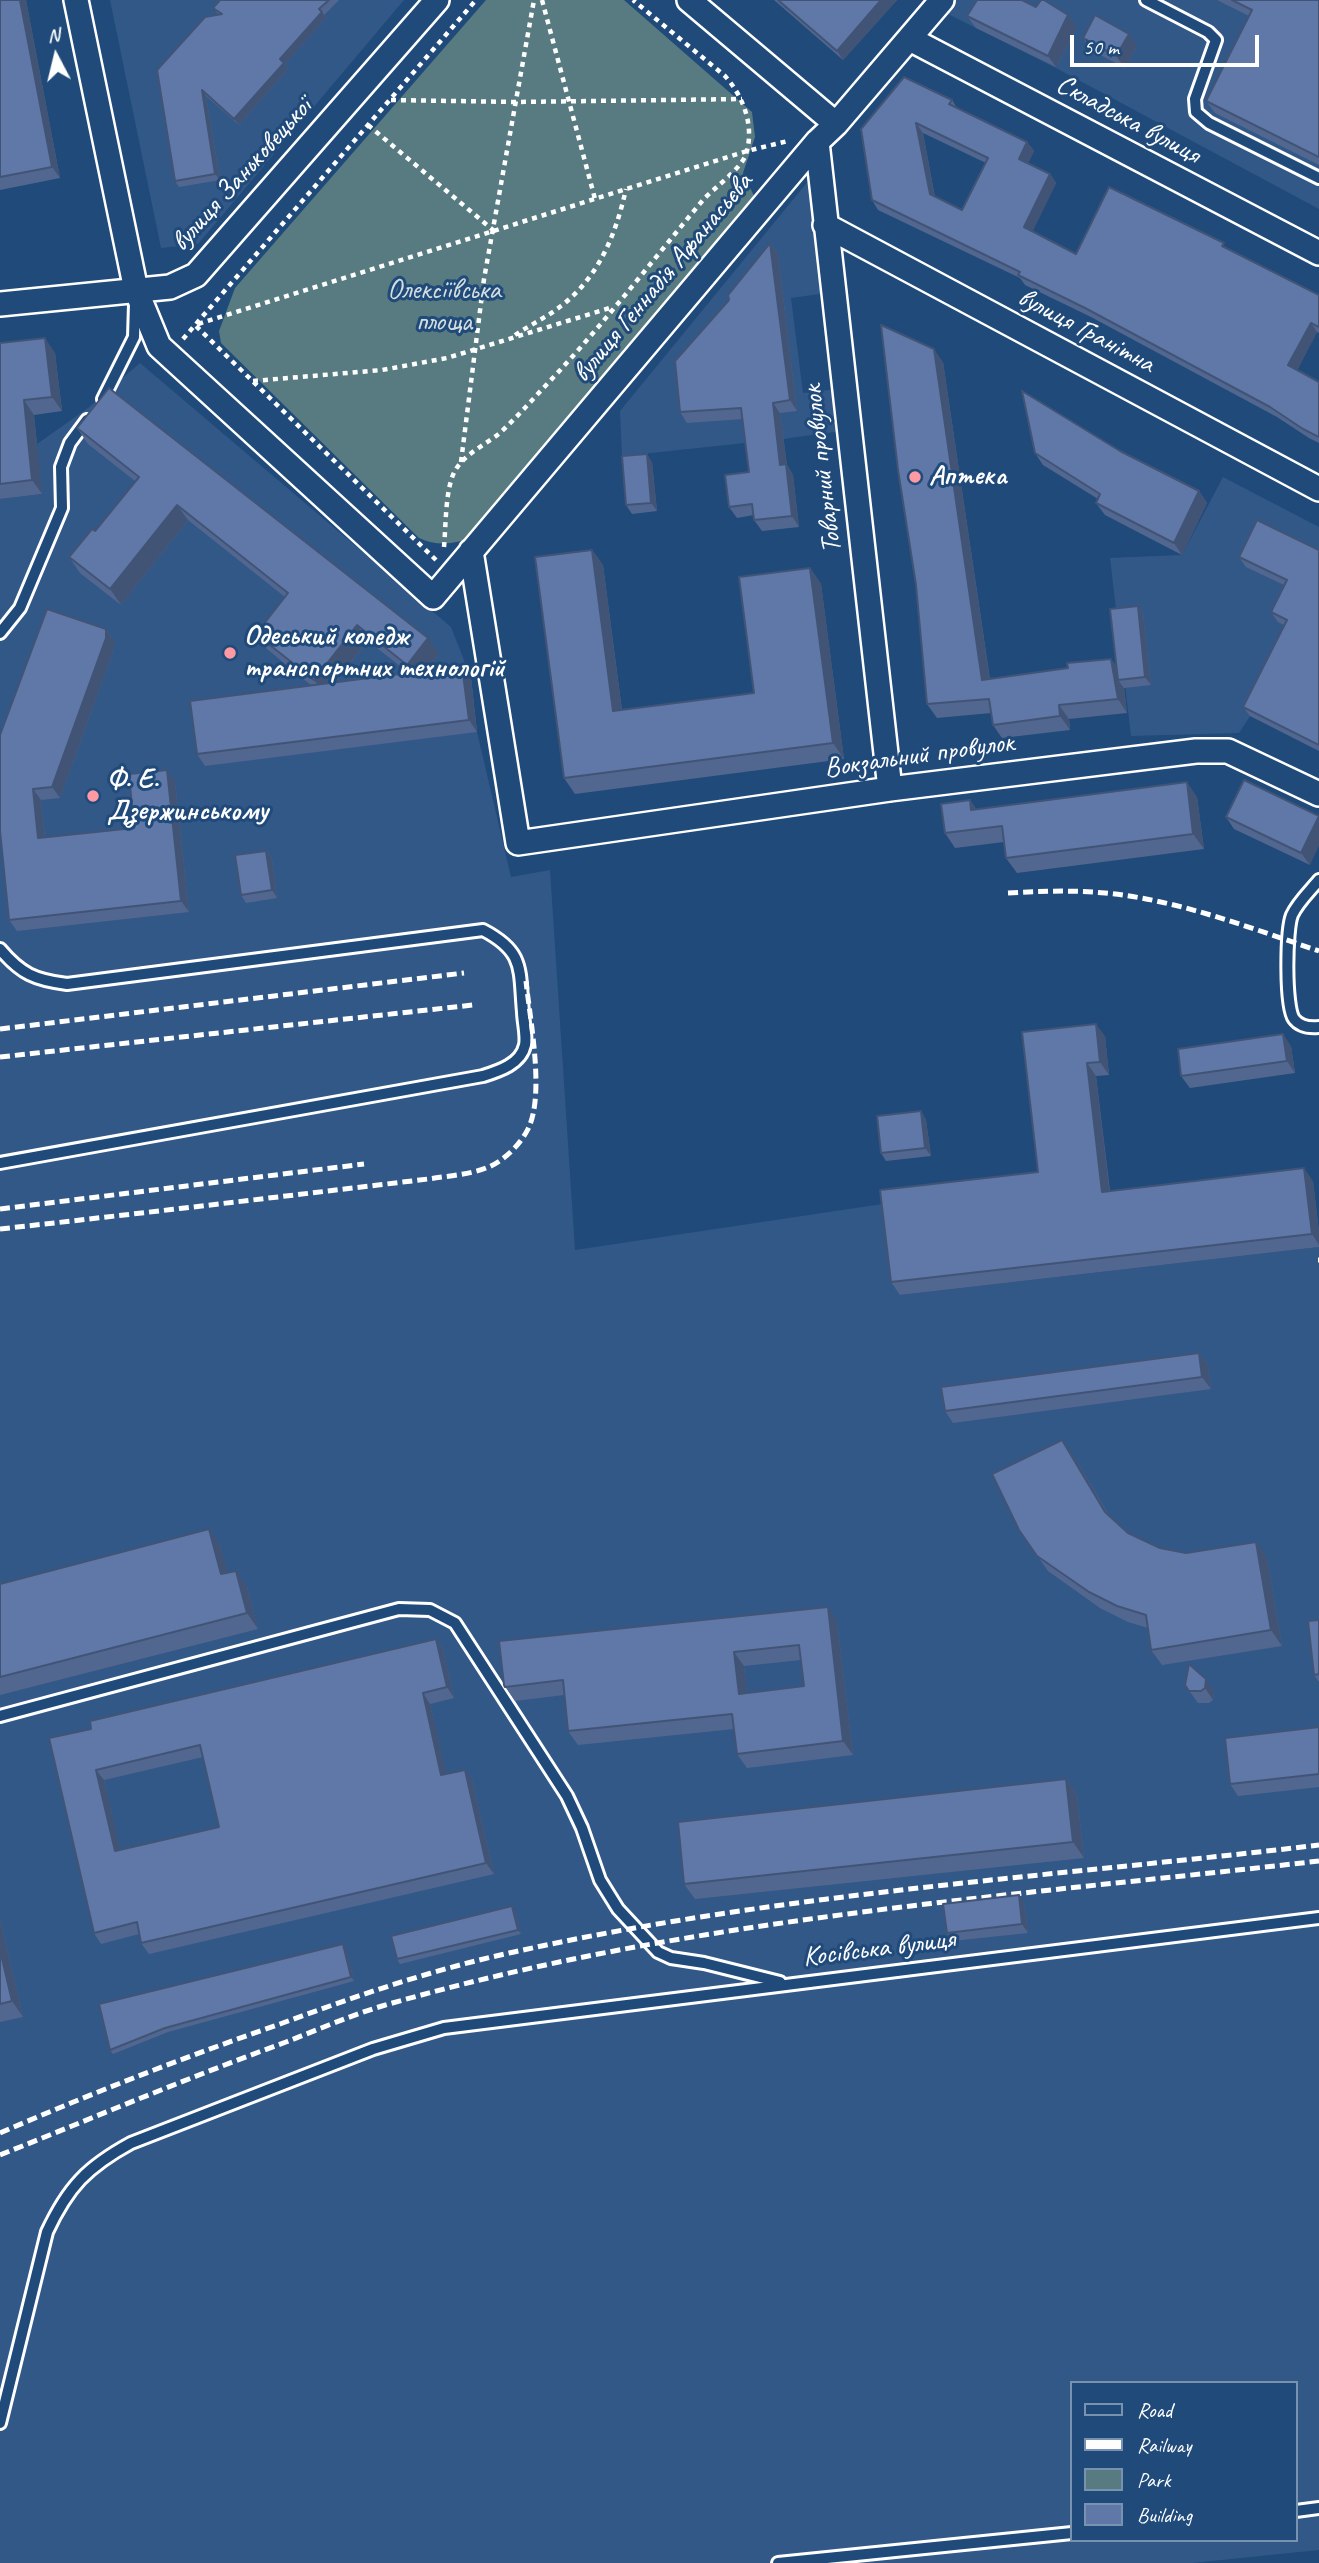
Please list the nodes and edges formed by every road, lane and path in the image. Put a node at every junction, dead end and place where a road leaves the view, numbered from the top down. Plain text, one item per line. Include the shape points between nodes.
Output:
1 (76, 0) edge
2 (438, 0) edge
3 (477, 0) edge
4 (534, 0) edge
5 (542, 0) edge
6 (633, 0) edge
7 (690, 0) edge
8 (942, 0) edge
9 (1146, 0) edge
10 (910, 39) junction
11 (742, 99) junction
12 (390, 100) junction
13 (567, 100) junction
14 (516, 102) junction
15 (836, 124) junction
16 (368, 125) junction
17 (817, 142) junction
18 (747, 151) junction
19 (1319, 178) edge
20 (626, 189) junction
21 (595, 199) junction
22 (825, 225) junction
23 (493, 230) junction
24 (1319, 253) edge
25 (136, 290) junction
26 (0, 304) edge
27 (613, 307) junction
28 (195, 325) junction
29 (508, 339) junction
30 (476, 349) junction
31 (169, 355) junction
32 (252, 381) junction
33 (461, 462) junction
34 (1319, 489) edge
35 (471, 551) junction
36 (0, 633) edge
37 (890, 789) junction
38 (1319, 794) edge
39 (1319, 880) edge
40 (0, 949) edge
41 (1319, 1027) edge
42 (0, 1163) edge
43 (0, 1716) edge
44 (1319, 1918) edge
45 (787, 1984) junction
46 (0, 2423) edge
47 (1319, 2508) edge
48 (1298, 2511) edge
49 (1070, 2533) edge
50 (778, 2563) edge

1 - 25 street
2 - 25 street, вулиця Заньковецької via 195,275 170,287
3 - 12 path
4 - 14 path
5 - 13 path
6 - 11 path via 726,76
7 - 15 street
8 - 10 street, вулиця Геннадія Афанасьєва
9 - 19 lane via 1216,40 1195,99 1196,112 1209,123
10 - 15 street, вулиця Геннадія Афанасьєва
10 - 24 street, Складська вулиця
11 - 13 path
11 - 18 path via 747,114
12 - 14 path
12 - 16 path
13 - 14 path
13 - 21 path
14 - 23 path
15 - 17 street, вулиця Геннадія Афанасьєва
16 - 23 path
16 - 28 path
17 - 18 path via 794,139
17 - 22 street, Товарний провулок
17 - 35 street, вулиця Геннадія Афанасьєва
18 - 20 path
18 - 27 path
20 - 21 path
20 - 29 path via 607,251 588,282 561,306
21 - 23 path
22 - 34 street, вулиця Гранітна
22 - 37 street, Товарний провулок
23 - 28 path
23 - 30 path
25 - 26 street, вулиця Заньковецької
25 - 31 street via 159,346
25 - 36 lane via 134,337 108,393 70,443 61,467 62,508 20,608
27 - 29 path
27 - 33 path via 500,433
28 - 31 path
28 - 32 path
29 - 30 path
30 - 32 path via 382,370
30 - 33 path
31 - 35 street, вулиця Геннадія Афанасьєва via 432,597
32 - 33 path via 442,566 451,483
35 - 37 street, Вокзальний провулок via 518,843
37 - 38 street, Вокзальний провулок via 1196,751 1228,751
39 - 41 lane via 1292,916 1289,999 1292,1016 1304,1026
40 - 42 lane via 38,980 67,984 483,930 502,940 519,965 525,1045 515,1061 483,1076
43 - 45 lane via 399,1609 430,1610 455,1623 567,1796 600,1880 618,1909 650,1944 671,1958
44 - 45 lane, Косівська вулиця
45 - 46 lane, Косівська вулиця via 444,2028 373,2049 131,2143 104,2158 83,2175 59,2206 47,2232
47 - 48 lane
49 - 50 lane

